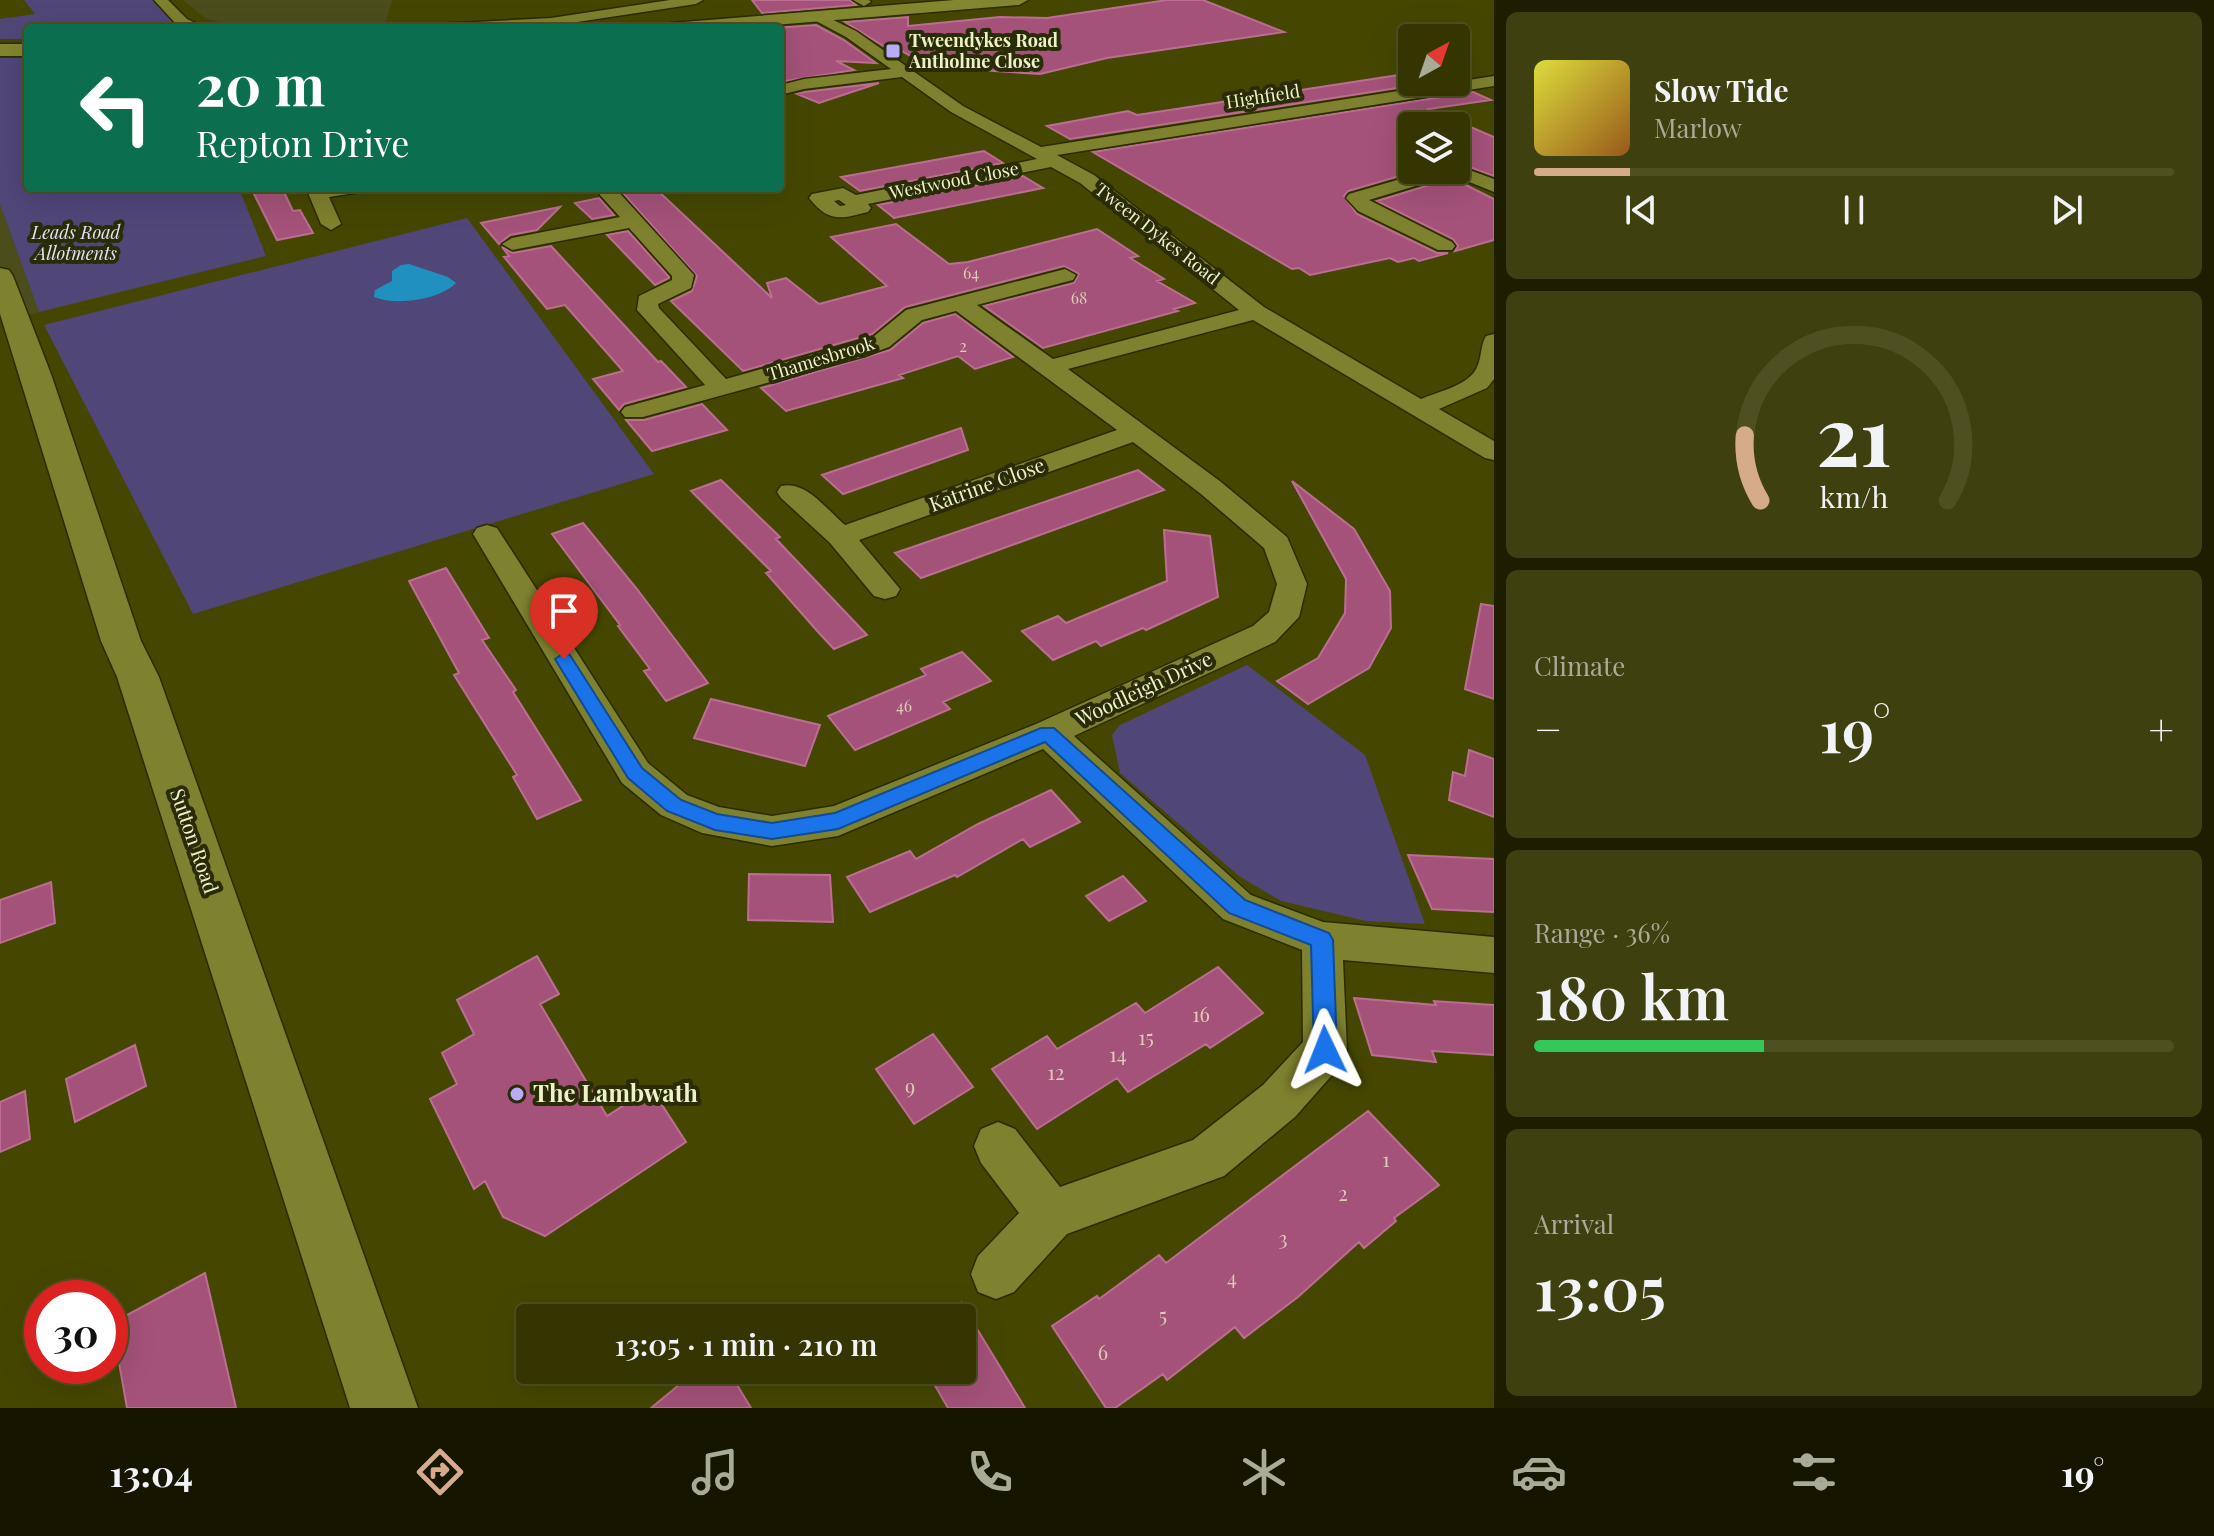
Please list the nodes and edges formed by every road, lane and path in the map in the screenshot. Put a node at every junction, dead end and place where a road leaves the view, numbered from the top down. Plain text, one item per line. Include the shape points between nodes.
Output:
1 (161, 0) edge
2 (696, 0) edge
3 (1019, 0) edge
4 (821, 18) junction
5 (188, 24) edge
6 (465, 24) edge
7 (731, 24) edge
8 (0, 50) edge
9 (24, 50) edge
10 (907, 72) junction
11 (1494, 81) edge
12 (784, 89) edge
13 (1047, 157) junction
14 (1480, 162) dead end
15 (1470, 165) edge
16 (1470, 176) edge
17 (1405, 184) edge
18 (1494, 186) edge
19 (317, 192) edge
20 (608, 192) edge
21 (853, 201) dead end
22 (633, 221) junction
23 (331, 224) dead end
24 (512, 244) dead end
25 (1445, 246) dead end
26 (1065, 275) dead end
27 (0, 276) edge
28 (960, 303) junction
29 (1256, 312) junction
30 (1494, 341) edge
31 (1049, 367) junction
32 (721, 388) junction
33 (1419, 409) junction
34 (634, 412) dead end
35 (1134, 433) junction
36 (1492, 449) edge
37 (791, 492) dead end
38 (487, 534) dead end
39 (840, 537) junction
40 (885, 589) dead end
41 (1048, 733) junction
42 (1322, 940) junction
43 (1494, 955) edge
44 (998, 1146) dead end
45 (1051, 1215) junction
46 (996, 1274) dead end
47 (384, 1408) edge

1 - 5 street
2 - 6 street via 551,22 511,17
3 - 4 main road
4 - 7 main road
4 - 10 street, Tween Dykes Road
8 - 9 main road
10 - 12 street
10 - 13 street, Tween Dykes Road via 957,109
11 - 13 street, Highfield
13 - 21 street, Westwood Close
13 - 29 street, Tween Dykes Road via 1087,179
14 - 15 street
16 - 18 street
17 - 25 street via 1356,198
19 - 23 street
20 - 22 street
22 - 24 street
22 - 32 street via 683,275 677,288 647,301 648,310
26 - 28 street, Thamesbrook
27 - 47 street, Sutton Road
28 - 31 street
28 - 32 street, Thamesbrook via 914,315 881,342 857,351
29 - 31 street
29 - 33 street, Tween Dykes Road
30 - 33 street via 1489,369 1478,383
31 - 35 street, Woodleigh Drive
32 - 34 street, Thamesbrook
33 - 36 street, Tween Dykes Road
35 - 39 street, Katrine Close
35 - 41 street, Woodleigh Drive via 1277,544 1292,584 1289,603 1283,617 1264,634
37 - 39 street
38 - 41 street, Woodleigh Drive via 635,773 674,805 715,822 772,831 838,821
39 - 40 street
41 - 42 street via 1237,907
42 - 43 street
42 - 45 street via 1325,1050 1279,1101 1207,1159
44 - 45 street
45 - 46 street

